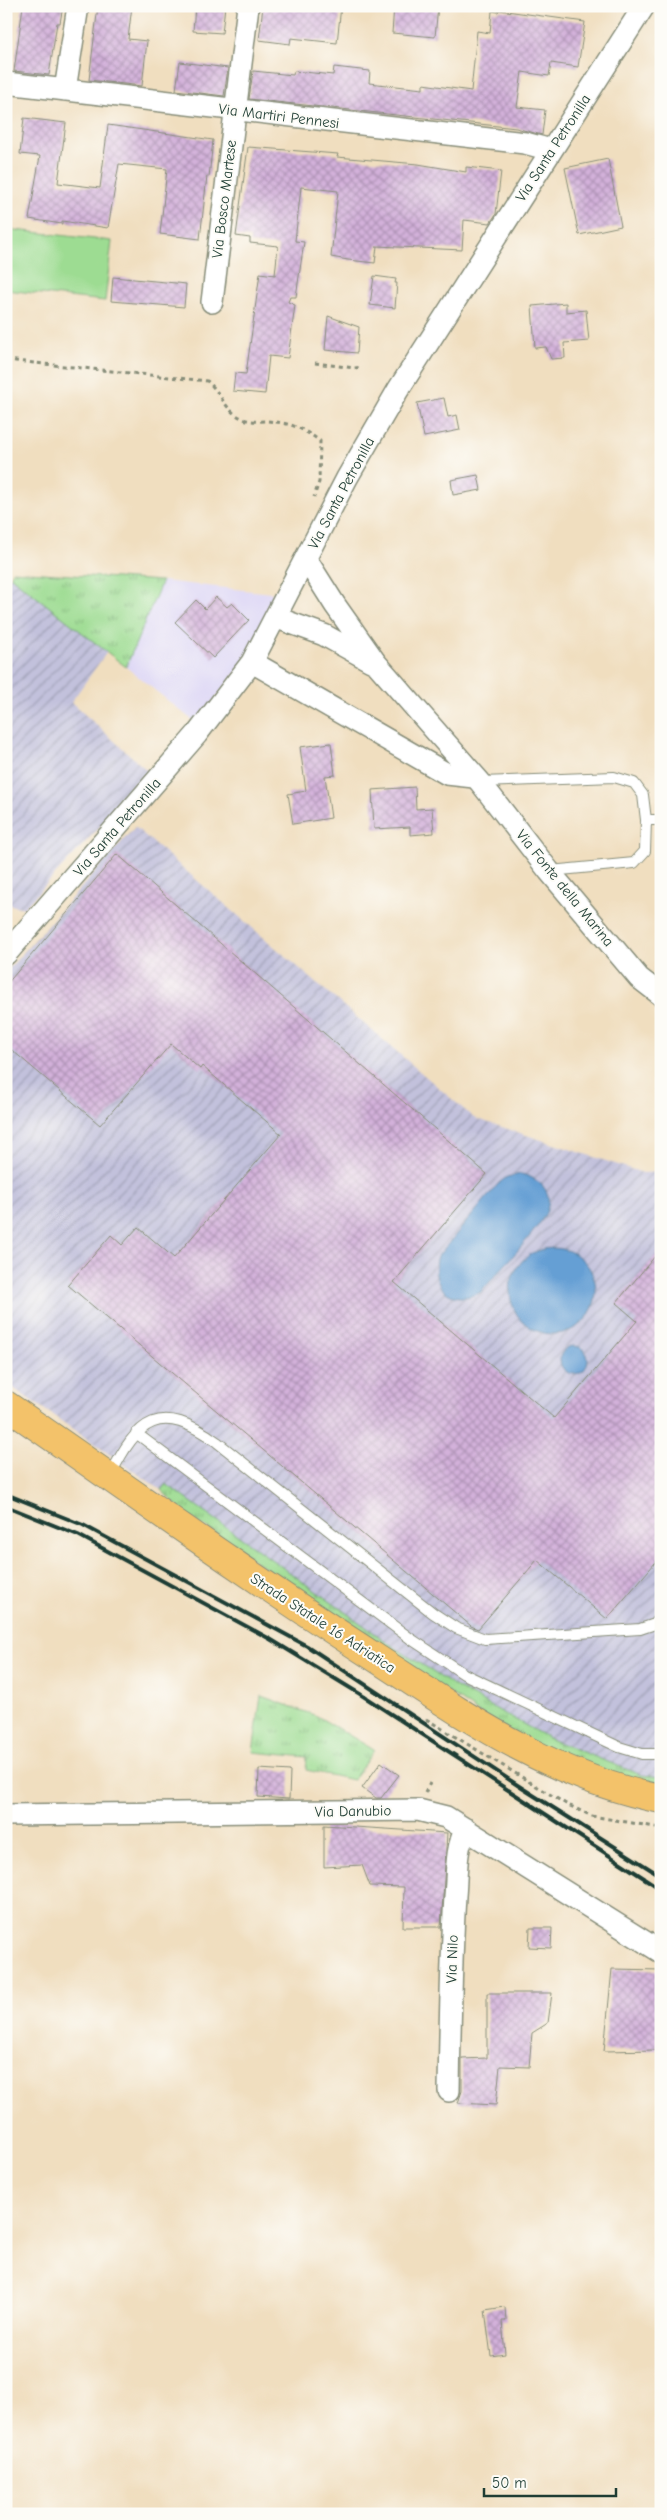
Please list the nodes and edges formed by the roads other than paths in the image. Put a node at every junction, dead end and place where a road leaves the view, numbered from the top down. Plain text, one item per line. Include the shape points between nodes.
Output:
1 (78, 6) edge
2 (248, 6) edge
3 (644, 6) edge
4 (6, 83) edge
5 (65, 90) junction
6 (234, 110) junction
7 (551, 150) junction
8 (212, 302) dead end
9 (306, 559) junction
10 (277, 618) junction
11 (252, 662) junction
12 (376, 663) junction
13 (477, 780) junction
14 (646, 820) junction
15 (661, 820) edge
16 (549, 871) junction
17 (6, 954) edge
18 (661, 995) edge
19 (6, 1405) edge
20 (136, 1433) junction
21 (109, 1477) junction
22 (661, 1616) edge
23 (661, 1754) edge
24 (661, 1799) edge
25 (6, 1815) edge
26 (466, 1829) junction
27 (661, 1952) edge
28 (449, 2091) dead end

1 - 5 street
2 - 6 street, Via Bosco Martese
3 - 7 street, Via Santa Petronilla
4 - 5 street, Via Martiri Pennesi
5 - 6 street, Via Martiri Pennesi
6 - 7 street, Via Martiri Pennesi via 525,143
6 - 8 street, Via Bosco Martese
7 - 9 street, Via Santa Petronilla via 398,390 347,478
9 - 10 street, Via Santa Petronilla
9 - 12 street, Via Fonte della Marina
10 - 11 street, Via Santa Petronilla
10 - 12 street, Via Fonte della Marina via 324,635
11 - 13 street via 447,774
11 - 17 street, Via Santa Petronilla via 197,734
12 - 13 street, Via Fonte della Marina
13 - 14 lane via 614,777 634,783 643,795
13 - 16 street, Via Fonte della Marina
14 - 15 lane
14 - 16 lane via 645,851 634,863
16 - 18 street, Via Fonte della Marina via 639,978
19 - 21 main road, Strada Statale 16 Adriatica
20 - 21 lane
20 - 22 lane via 160,1420 172,1419 191,1424 433,1613 456,1628 485,1639 640,1629 655,1624
20 - 23 lane via 411,1639 464,1674 619,1747 642,1754
21 - 24 main road, Strada Statale 16 Adriatica via 292,1604 494,1734 587,1778
25 - 26 street, Via Danubio via 418,1810 446,1817
26 - 27 street, Via Danubio
26 - 28 street, Via Nilo via 461,1837 451,1952

